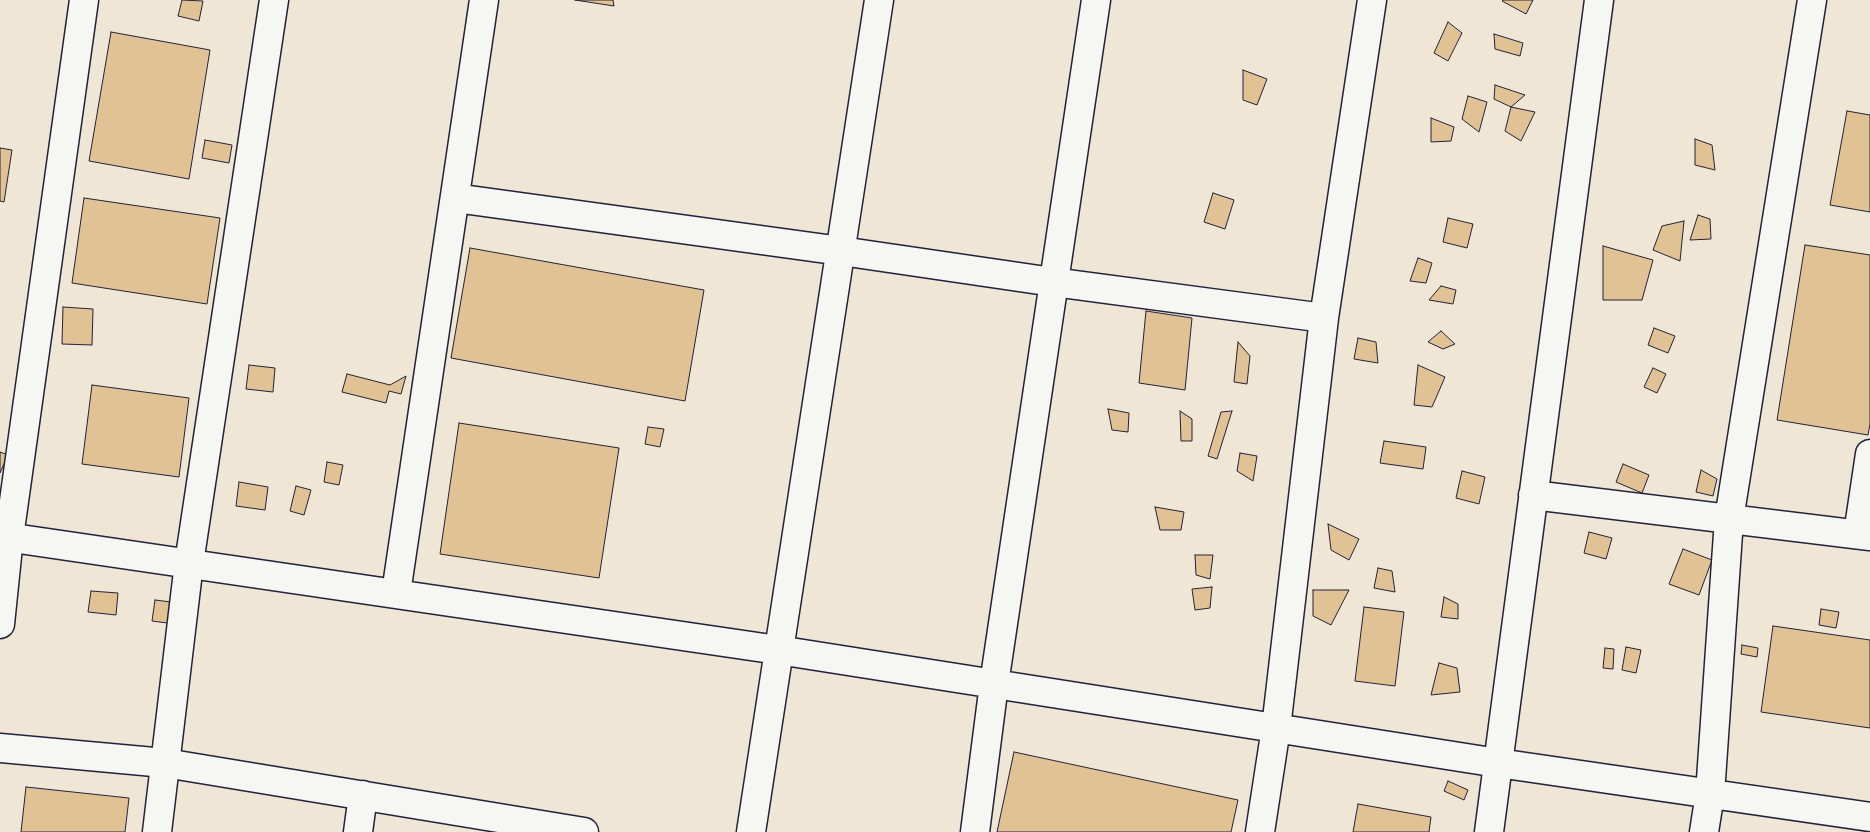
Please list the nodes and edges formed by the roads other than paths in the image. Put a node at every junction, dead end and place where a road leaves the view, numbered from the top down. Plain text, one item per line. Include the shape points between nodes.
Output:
1 (84, 0) edge
2 (274, 0) edge
3 (484, 0) edge
4 (879, 0) edge
5 (1096, 0) edge
6 (1372, 0) edge
7 (1598, 0) edge
8 (1812, 0) edge
9 (454, 198) junction
10 (842, 251) junction
11 (1053, 282) junction
12 (1324, 318) junction
13 (1870, 454) edge
14 (1533, 495) junction
15 (1729, 519) junction
16 (1864, 535) edge
17 (5, 536) edge
18 (189, 563) junction
19 (396, 594) junction
20 (0, 624) edge
21 (778, 650) junction
22 (994, 684) junction
23 (1276, 728) junction
24 (0, 748) edge
25 (166, 763) junction
26 (1498, 763) junction
27 (1710, 794) junction
28 (363, 795) junction
29 (1870, 817) edge
30 (157, 832) edge
31 (358, 832) edge
32 (584, 832) edge
33 (751, 832) edge
34 (975, 832) edge
35 (1260, 832) edge
36 (1489, 832) edge
37 (1704, 832) edge

1 - 17 street
2 - 18 street
3 - 9 street
4 - 10 street
5 - 11 street
6 - 12 street
7 - 14 street
8 - 15 street
9 - 10 street
9 - 19 street
10 - 11 street
10 - 21 street
11 - 12 street
11 - 22 street
12 - 23 street
13 - 16 street
14 - 15 street
14 - 26 street
15 - 16 street
15 - 27 street
17 - 18 street
17 - 20 street
18 - 19 street
18 - 25 street
19 - 21 street
21 - 22 street
21 - 33 street
22 - 23 street
22 - 34 street
23 - 26 street
23 - 35 street
24 - 25 street
25 - 28 street
25 - 30 street
26 - 27 street
26 - 36 street
27 - 29 street
27 - 37 street
28 - 31 street
28 - 32 street

